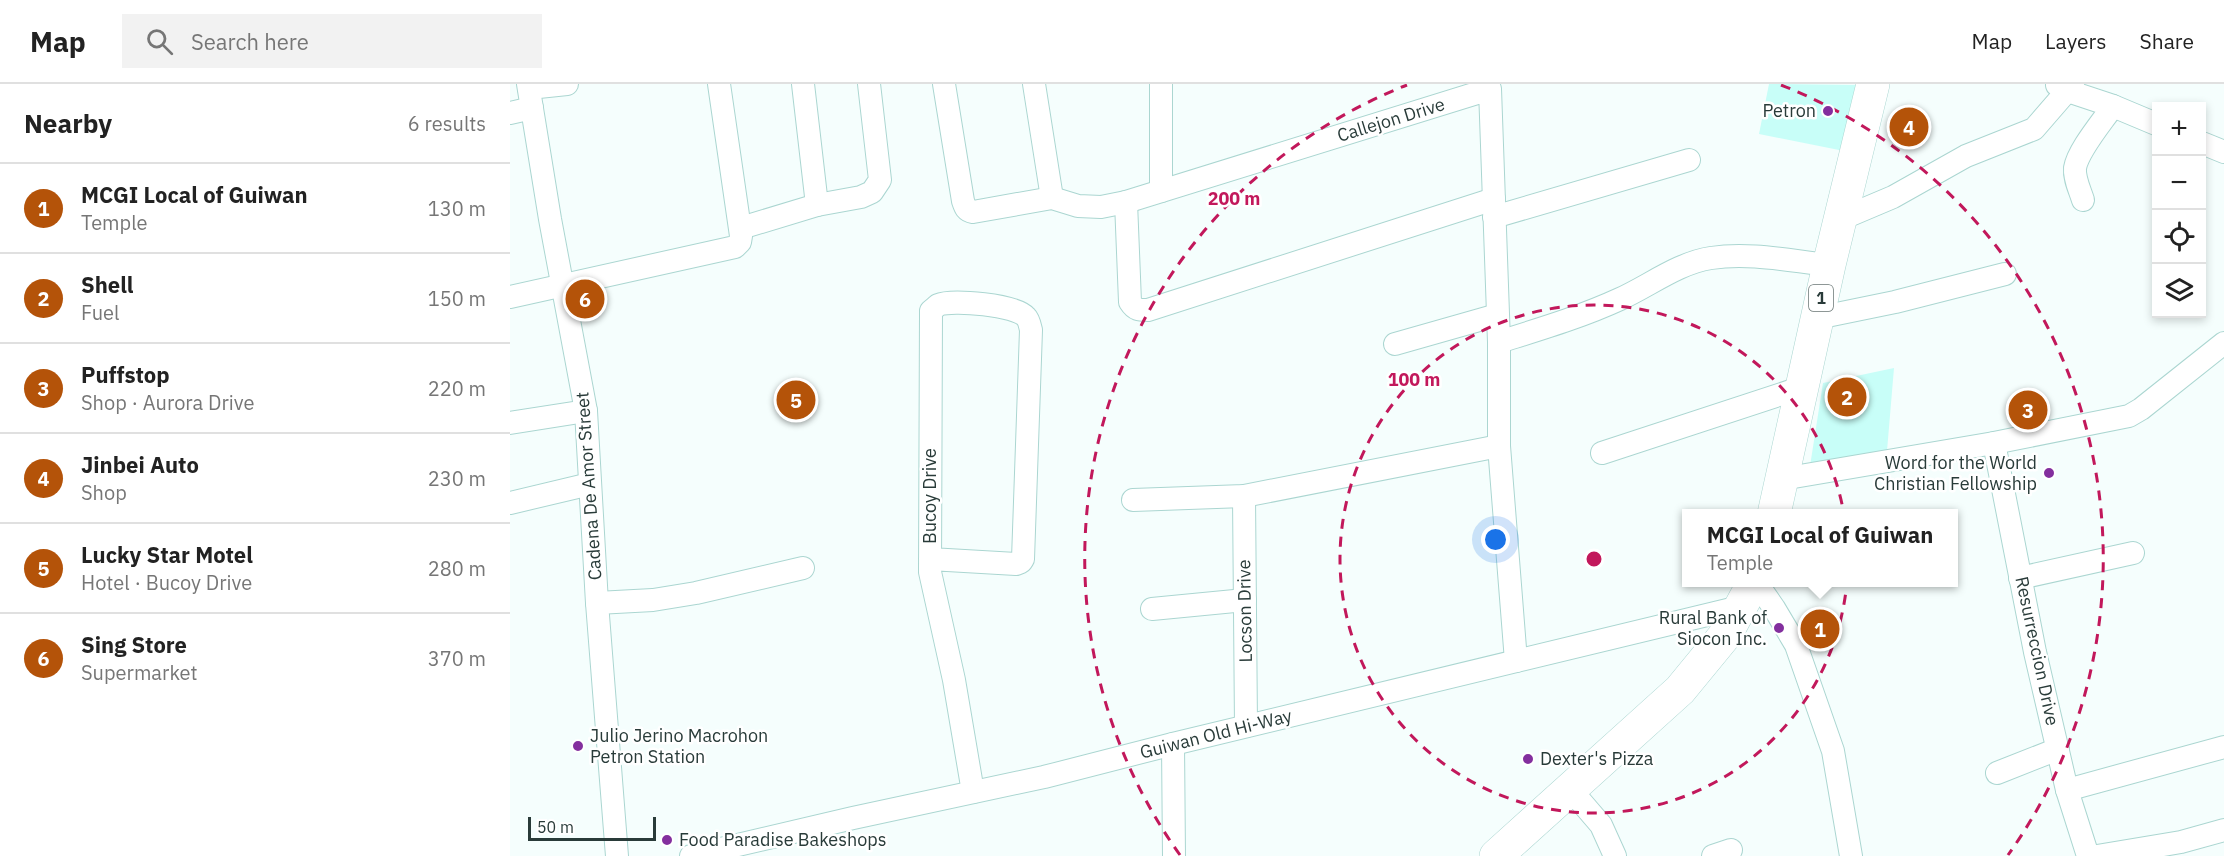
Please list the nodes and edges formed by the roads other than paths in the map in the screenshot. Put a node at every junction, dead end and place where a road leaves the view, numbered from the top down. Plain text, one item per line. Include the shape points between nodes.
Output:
1 (567, 84) edge
2 (719, 84) edge
3 (803, 84) edge
4 (868, 84) edge
5 (944, 84) edge
6 (1034, 84) edge
7 (1161, 84) edge
8 (1873, 84) edge
9 (2065, 86) edge
10 (1490, 87) edge
11 (525, 98) edge
12 (2114, 106) junction
13 (2152, 122) edge
14 (2206, 144) edge
15 (2224, 152) edge
16 (1689, 160) dead end
17 (1161, 191) junction
18 (1052, 198) junction
19 (2083, 200) dead end
20 (1126, 202) junction
21 (817, 205) junction
22 (1494, 208) junction
23 (1841, 219) junction
24 (741, 228) junction
25 (1828, 265) junction
26 (2005, 274) dead end
27 (562, 285) junction
28 (510, 297) edge
29 (1497, 315) junction
30 (1817, 318) junction
31 (1499, 342) junction
32 (2224, 343) edge
33 (1395, 344) dead end
34 (1803, 387) junction
35 (586, 411) junction
36 (510, 423) edge
37 (1994, 443) junction
38 (1499, 446) junction
39 (1602, 453) dead end
40 (1782, 479) junction
41 (590, 484) junction
42 (1244, 496) junction
43 (1133, 500) dead end
44 (510, 503) edge
45 (1775, 509) edge
46 (2133, 553) dead end
47 (930, 559) junction
48 (803, 568) dead end
49 (2020, 578) junction
50 (1750, 591) edge
51 (1245, 600) junction
52 (597, 603) junction
53 (1152, 609) dead end
54 (1516, 661) junction
55 (1246, 726) junction
56 (1173, 744) junction
57 (2224, 747) edge
58 (2058, 749) junction
59 (1997, 773) dead end
60 (1571, 790) junction
61 (2067, 790) junction
62 (974, 792) junction
63 (2224, 830) edge
64 (617, 856) edge
65 (692, 856) edge
66 (1174, 856) edge
67 (1496, 856) edge
68 (1615, 856) edge
69 (1851, 856) edge
70 (2088, 856) edge
71 (2097, 856) edge

1 - 11 street
2 - 24 street
3 - 21 street
4 - 21 street via 880,180 872,192
5 - 18 street, Callejon Drive via 965,207 973,212
6 - 18 street
7 - 17 street
8 - 23 highway, 1
9 - 12 street
9 - 23 street via 2034,129 1966,156 1893,197
10 - 17 street, Callejon Drive
10 - 22 street, Callejon Drive
11 - 27 street, Cadena De Amor Street
12 - 13 street
12 - 19 street via 2075,168
14 - 15 street
16 - 22 street
17 - 20 street, Callejon Drive
18 - 20 street, Callejon Drive via 1078,206
20 - 22 street via 1130,302 1138,310
21 - 24 street
22 - 29 street, Callejon Drive
23 - 25 highway, 1
24 - 27 street via 740,242 727,250
25 - 30 highway, 1
25 - 31 street via 1749,256 1709,258 1619,300
26 - 30 street
27 - 28 street
27 - 35 street, Cadena De Amor Street
29 - 31 street, Callejon Drive
29 - 33 street
30 - 34 highway, 1
31 - 38 street, Callejon Drive
32 - 37 street via 2129,416
34 - 39 street
34 - 40 highway, 1
35 - 36 street
35 - 41 street, Cadena De Amor Street
37 - 40 street
37 - 49 street, Resurreccion Drive
38 - 42 street
38 - 54 street, Callejon Drive
40 - 45 highway, 1
41 - 44 street
41 - 52 street, Cadena De Amor Street
42 - 43 street
42 - 51 street, Locson Drive
46 - 49 street
47 - 47 street, Bucoy Drive via 931,311 950,303 1019,311 1027,317 1031,330 1023,559 1016,564
47 - 62 street, Bucoy Drive
48 - 52 street via 696,593
49 - 58 street, Resurreccion Drive
50 - 54 street, Guiwan Old Hi-Way
50 - 60 highway via 1726,634 1680,690
50 - 69 street via 1774,608 1796,645 1833,751
51 - 53 street
51 - 55 street, Locson Drive
52 - 64 street, Cadena De Amor Street
54 - 55 street, Guiwan Old Hi-Way
55 - 56 street, Guiwan Old Hi-Way
56 - 62 street, Guiwan Old Hi-Way
56 - 66 street
57 - 61 street
58 - 59 street
58 - 61 street, Resurreccion Drive
60 - 67 highway
60 - 68 street via 1601,825
61 - 70 street, Resurreccion Drive
62 - 65 street, Guiwan Old Hi-Way
63 - 71 street via 2181,842

